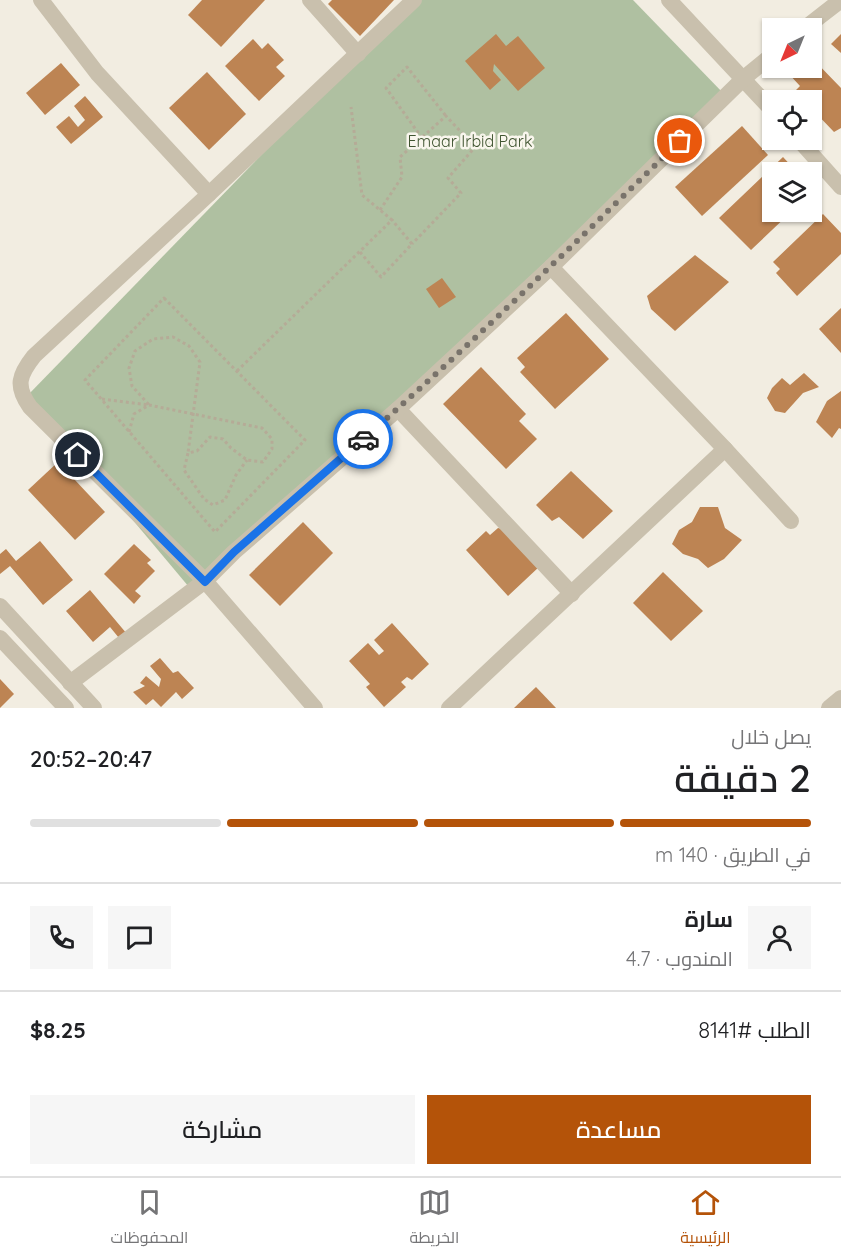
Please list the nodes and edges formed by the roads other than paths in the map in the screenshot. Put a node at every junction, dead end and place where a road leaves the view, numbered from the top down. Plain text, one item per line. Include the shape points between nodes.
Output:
1 (41, 0) edge
2 (310, 0) edge
3 (414, 0) edge
4 (669, 0) edge
5 (841, 0) edge
6 (818, 18) edge
7 (358, 54) junction
8 (762, 63) edge
9 (744, 78) junction
10 (762, 99) edge
11 (808, 150) edge
12 (841, 187) edge
13 (209, 194) junction
14 (551, 267) junction
15 (398, 409) junction
16 (725, 449) junction
17 (791, 521) dead end
18 (205, 582) junction
19 (572, 594) junction
20 (0, 606) edge
21 (0, 638) edge
22 (70, 683) junction
23 (841, 698) edge
24 (66, 708) edge
25 (94, 708) edge
26 (315, 708) edge
27 (449, 708) edge
28 (829, 708) edge

1 - 13 street via 98,73
2 - 7 street
3 - 7 street
4 - 9 street
5 - 6 street
7 - 13 street
8 - 9 street
9 - 10 street
9 - 14 street
11 - 12 street
13 - 18 street via 34,356 20,381 22,397 30,407
14 - 15 street
14 - 16 street
15 - 18 street
15 - 19 street
16 - 17 street
16 - 19 street
18 - 22 street
18 - 26 street
19 - 27 street
20 - 22 street
21 - 24 street
22 - 25 street
23 - 28 street

